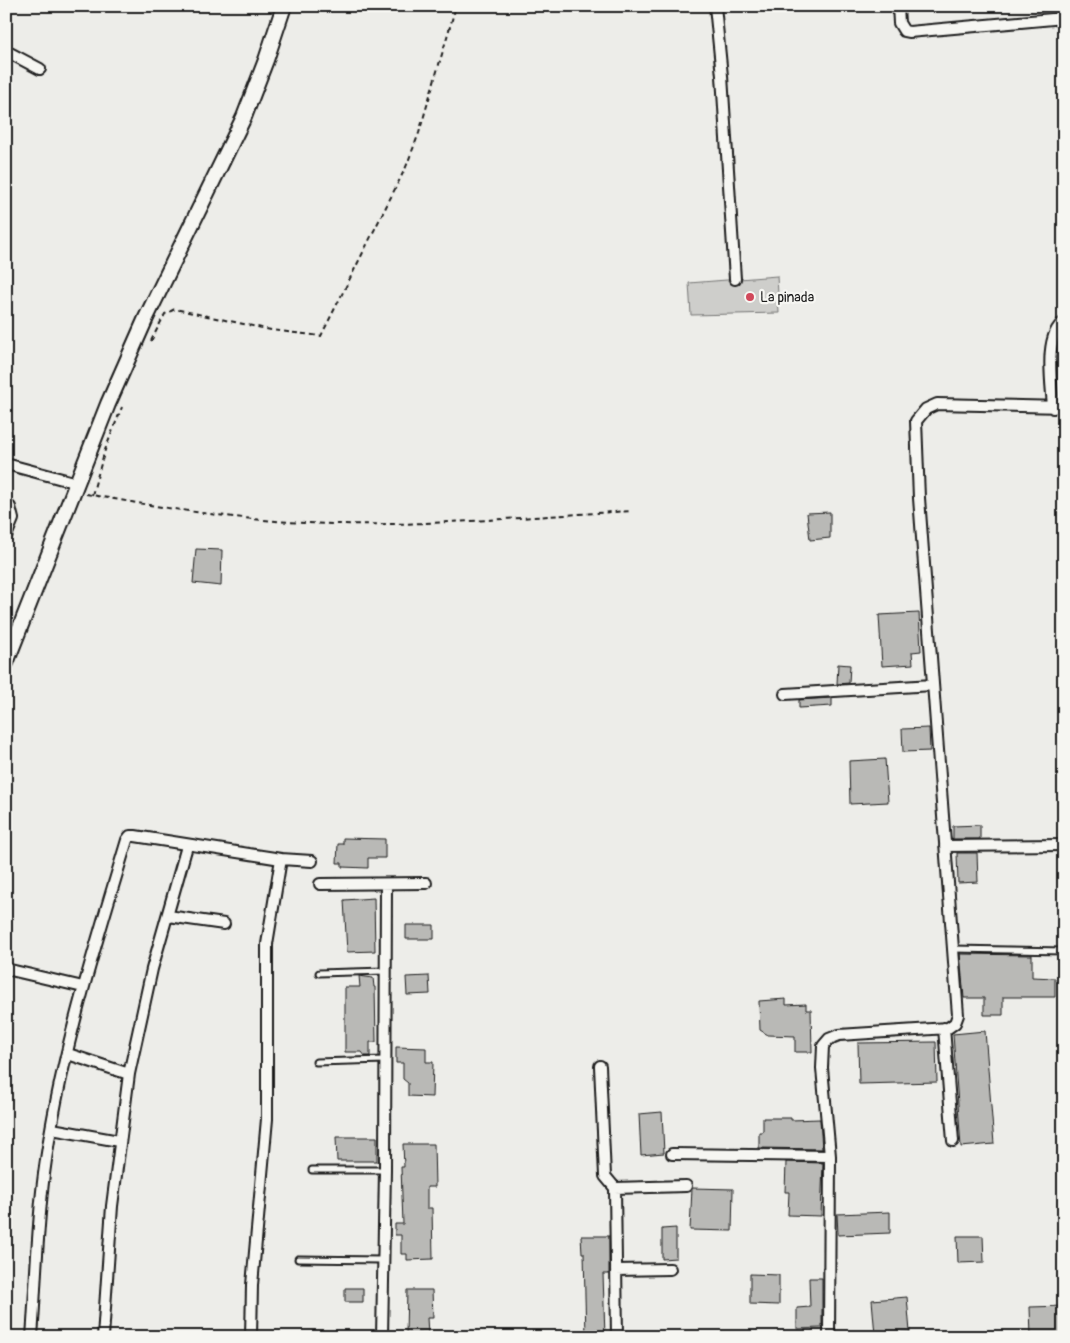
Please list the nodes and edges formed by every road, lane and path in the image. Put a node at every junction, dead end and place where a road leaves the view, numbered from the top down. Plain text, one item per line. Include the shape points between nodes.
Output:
1 (284, 6) edge
2 (456, 6) edge
3 (715, 6) edge
4 (898, 6) edge
5 (1064, 18) edge
6 (6, 51) edge
7 (40, 69) dead end
8 (735, 279) dead end
9 (1064, 322) edge
10 (150, 344) dead end
11 (123, 405) dead end
12 (1064, 407) edge
13 (1053, 408) junction
14 (6, 464) edge
15 (76, 487) junction
16 (92, 495) junction
17 (6, 506) edge
18 (631, 511) dead end
19 (6, 536) edge
20 (7, 657) edge
21 (933, 685) junction
22 (785, 694) dead end
23 (1064, 845) edge
24 (187, 846) junction
25 (945, 846) junction
26 (281, 859) junction
27 (312, 861) dead end
28 (426, 883) dead end
29 (320, 884) dead end
30 (386, 884) junction
31 (168, 916) junction
32 (224, 924) dead end
33 (953, 949) junction
34 (1064, 951) edge
35 (6, 969) edge
36 (385, 971) junction
37 (319, 973) dead end
38 (83, 987) junction
39 (944, 1028) junction
40 (68, 1054) junction
41 (385, 1060) junction
42 (316, 1062) dead end
43 (600, 1066) dead end
44 (129, 1074) junction
45 (52, 1128) junction
46 (119, 1141) junction
47 (953, 1141) dead end
48 (672, 1154) dead end
49 (830, 1156) junction
50 (312, 1170) dead end
51 (385, 1170) junction
52 (686, 1186) dead end
53 (615, 1188) junction
54 (298, 1259) dead end
55 (382, 1260) junction
56 (670, 1269) dead end
57 (616, 1270) junction
58 (32, 1337) edge
59 (103, 1337) edge
60 (251, 1337) edge
61 (382, 1337) edge
62 (617, 1337) edge
63 (829, 1337) edge

1 - 15 street via 244,117 131,351
2 - 10 path via 406,167 321,336 271,330 175,309 165,314
3 - 8 street
4 - 5 street via 899,23 904,31 909,32
6 - 7 street
9 - 13 street via 1056,328 1051,342
11 - 16 path
12 - 13 street
13 - 21 street via 937,404 926,409 916,421
14 - 15 street
15 - 16 path
15 - 20 street
16 - 18 path via 187,511 338,524 399,524
17 - 19 street via 13,519
21 - 22 street
21 - 25 street
23 - 25 street
24 - 26 street
24 - 31 street
24 - 38 street via 135,836 127,840
25 - 33 street
26 - 27 street
26 - 60 street via 267,944 267,1119 252,1285
28 - 30 street
29 - 30 street
30 - 36 street
31 - 32 street
31 - 44 street via 147,986
33 - 34 lane
33 - 39 street via 958,1015 955,1023
35 - 38 street
36 - 37 lane
36 - 41 street
38 - 40 street
39 - 47 street
39 - 49 street via 839,1035 826,1042 822,1068
40 - 44 street
40 - 45 street
41 - 42 lane
41 - 51 street
43 - 53 street via 605,1176
44 - 46 street
45 - 46 street
45 - 58 street via 42,1187
46 - 59 street
48 - 49 street
49 - 63 street
50 - 51 lane
51 - 55 street
52 - 53 street
53 - 57 street
54 - 55 lane
55 - 61 street
56 - 57 street
57 - 62 street

